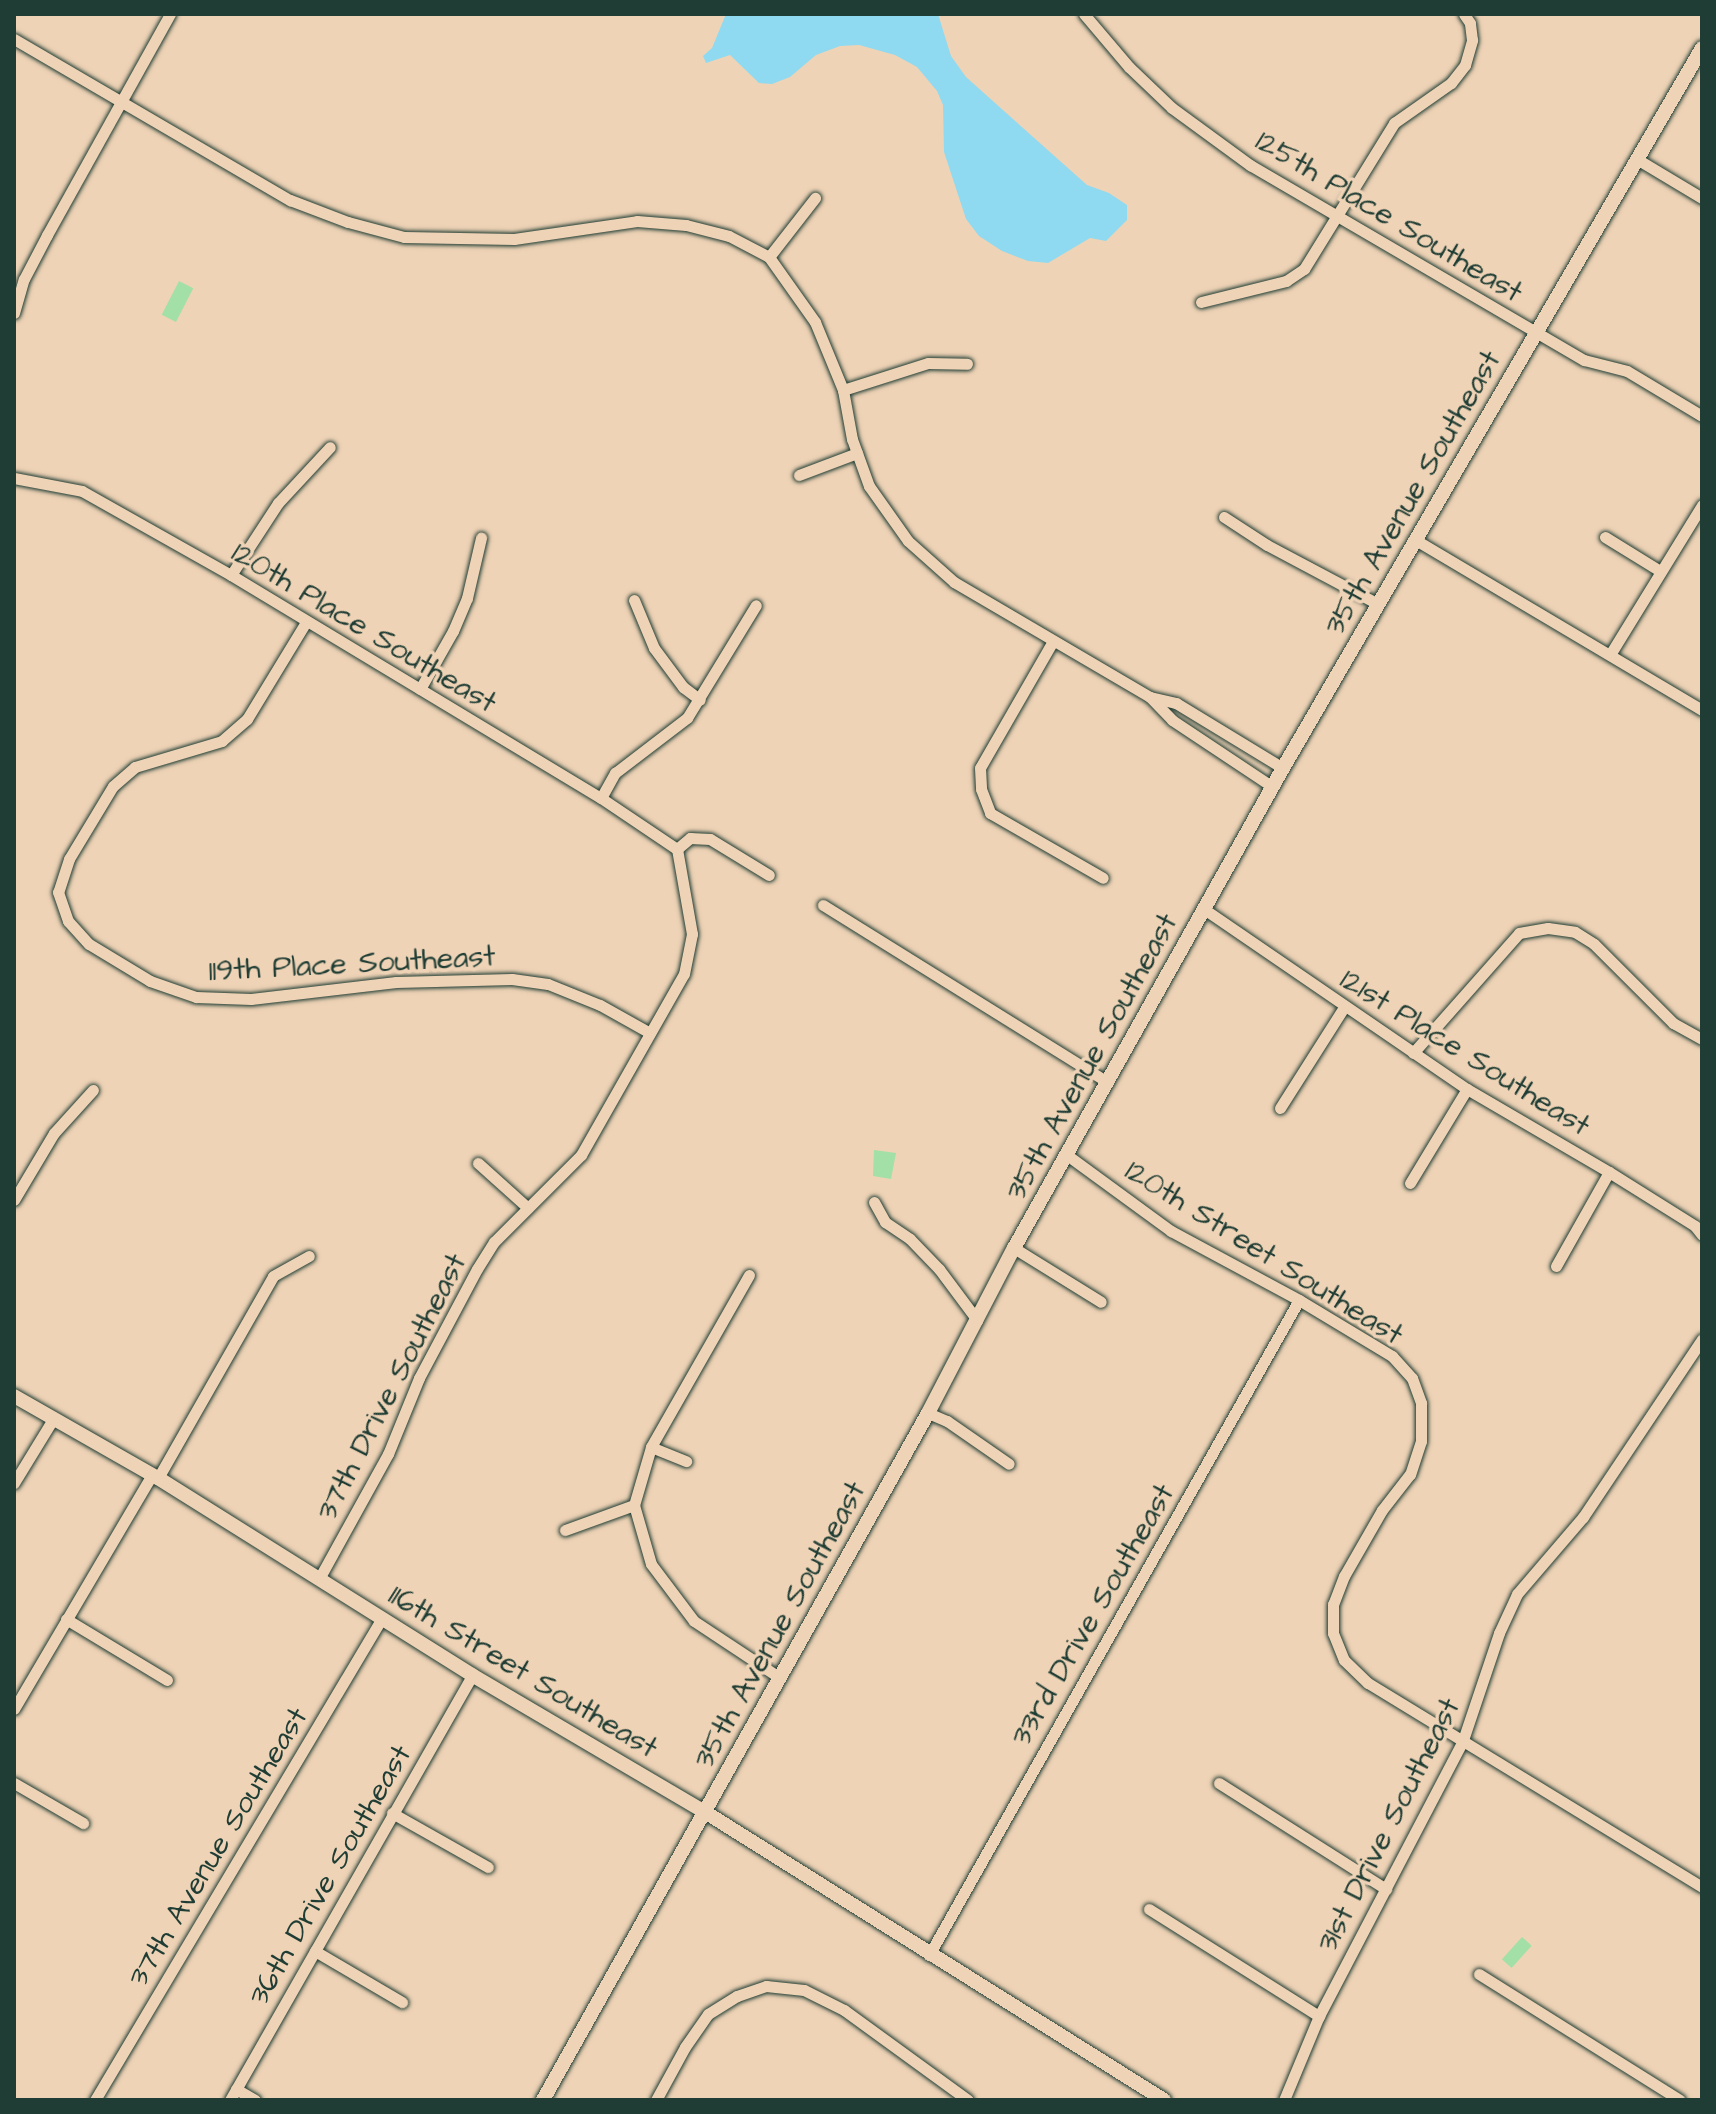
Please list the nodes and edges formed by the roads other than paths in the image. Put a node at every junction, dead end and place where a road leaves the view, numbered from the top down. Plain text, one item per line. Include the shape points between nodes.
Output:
1 (170, 14) edge
2 (1084, 14) edge
3 (1464, 14) edge
4 (14, 39) edge
5 (1702, 48) edge
6 (118, 101) junction
7 (1637, 159) junction
8 (815, 198) dead end
9 (1702, 198) edge
10 (1335, 216) junction
11 (769, 257) junction
12 (1201, 302) dead end
13 (14, 313) edge
14 (1536, 332) junction
15 (967, 364) dead end
16 (843, 390) junction
17 (1702, 416) edge
18 (330, 447) dead end
19 (857, 453) junction
20 (799, 475) dead end
21 (14, 478) edge
22 (1702, 505) edge
23 (1224, 517) dead end
24 (1605, 537) dead end
25 (481, 538) dead end
26 (1414, 539) junction
27 (1660, 571) junction
28 (231, 575) junction
29 (634, 600) dead end
30 (1378, 604) junction
31 (756, 605) dead end
32 (306, 622) junction
33 (1053, 641) junction
34 (1611, 653) junction
35 (420, 689) junction
36 (1150, 697) junction
37 (700, 700) junction
38 (1702, 710) edge
39 (1283, 768) junction
40 (1273, 787) junction
41 (601, 798) junction
42 (677, 849) junction
43 (769, 875) dead end
44 (1103, 878) dead end
45 (823, 905) dead end
46 (1204, 909) junction
47 (1344, 1007) junction
48 (650, 1033) junction
49 (1702, 1039) edge
50 (1413, 1053) junction
51 (1106, 1081) junction
52 (1467, 1089) junction
53 (93, 1090) dead end
54 (1280, 1108) dead end
55 (1067, 1155) junction
56 (478, 1163) dead end
57 (1609, 1172) junction
58 (1410, 1183) dead end
59 (14, 1200) edge
60 (874, 1202) dead end
61 (528, 1208) junction
62 (1702, 1235) edge
63 (1014, 1248) junction
64 (309, 1256) dead end
65 (1556, 1266) dead end
66 (749, 1275) dead end
67 (1299, 1300) junction
68 (1101, 1302) dead end
69 (977, 1320) junction
70 (1702, 1339) edge
71 (14, 1396) edge
72 (928, 1413) junction
73 (53, 1419) junction
74 (651, 1447) junction
75 (686, 1461) dead end
76 (1009, 1464) dead end
77 (155, 1476) junction
78 (14, 1483) edge
79 (634, 1505) junction
80 (565, 1530) dead end
81 (320, 1577) junction
82 (382, 1618) junction
83 (66, 1619) junction
84 (472, 1675) junction
85 (780, 1678) junction
86 (167, 1680) dead end
87 (14, 1709) edge
88 (1463, 1740) junction
89 (14, 1783) edge
90 (1219, 1783) dead end
91 (705, 1812) junction
92 (392, 1813) junction
93 (83, 1823) dead end
94 (488, 1867) dead end
95 (1702, 1887) edge
96 (1386, 1889) junction
97 (1149, 1909) dead end
98 (315, 1951) junction
99 (929, 1955) junction
100 (1479, 1974) dead end
101 (402, 2002) dead end
102 (1319, 2016) junction
103 (233, 2094) edge
104 (95, 2100) edge
105 (255, 2100) edge
106 (543, 2100) edge
107 (656, 2100) edge
108 (968, 2100) edge
109 (1164, 2100) edge
110 (1284, 2100) edge
111 (1680, 2100) edge

1 - 6 street
2 - 10 street, 125th Place Southeast via 1172,108 1250,165
3 - 10 street via 1472,40 1465,65 1451,83 1394,123
4 - 6 street
5 - 7 street, 35th Avenue Southeast
6 - 11 street via 290,200 404,237 514,239 637,221 729,236
6 - 13 street via 24,279
7 - 9 street
7 - 14 street, 35th Avenue Southeast
8 - 11 street
10 - 12 street via 1304,269 1286,281
10 - 14 street, 125th Place Southeast
11 - 16 street via 815,322
14 - 17 street, 125th Place Southeast via 1584,360 1627,371
14 - 26 street, 35th Avenue Southeast
15 - 16 street via 928,363
16 - 19 street
18 - 28 street via 278,503
19 - 20 street
19 - 33 street via 869,486 908,541 954,582
21 - 28 street, 120th Place Southeast via 82,491
22 - 27 street
23 - 30 street
24 - 27 street
25 - 35 street via 467,598
26 - 30 street, 35th Avenue Southeast
26 - 34 street
27 - 34 street
28 - 32 street, 120th Place Southeast
29 - 37 street via 654,648 683,687
30 - 39 street, 35th Avenue Southeast
31 - 37 street
32 - 35 street, 120th Place Southeast
32 - 48 street, 119th Place Southeast via 247,719 222,741 135,767 113,786 65,870 58,892 68,921 89,944 150,981 196,997 251,999 396,982 512,979 548,984
33 - 36 street
33 - 44 street via 980,768 981,789 990,813
34 - 38 street
35 - 41 street, 120th Place Southeast
36 - 39 street via 1176,703
36 - 40 street via 1172,720
37 - 41 street via 669,735 615,773
39 - 40 street, 35th Avenue Southeast
40 - 46 street, 35th Avenue Southeast
41 - 42 street, 120th Place Southeast
42 - 43 street via 690,838 710,839
42 - 48 street, 37th Drive Southeast via 692,934 684,974
45 - 51 street
46 - 47 street, 121st Place Southeast
46 - 51 street, 35th Avenue Southeast
47 - 50 street, 121st Place Southeast
47 - 54 street
48 - 61 street, 37th Drive Southeast via 581,1155
49 - 50 street via 1673,1023 1594,944 1575,932 1548,928 1519,933
50 - 52 street, 121st Place Southeast
51 - 55 street, 35th Avenue Southeast
52 - 57 street, 121st Place Southeast
52 - 58 street
53 - 59 street via 54,1133
55 - 63 street, 35th Avenue Southeast
55 - 67 street, 120th Street Southeast via 1171,1231
56 - 61 street
57 - 62 street, 121st Place Southeast
57 - 65 street
60 - 69 street via 885,1222 939,1269
61 - 81 street, 37th Drive Southeast via 494,1242 445,1324 388,1454
63 - 68 street
63 - 69 street, 35th Avenue Southeast
64 - 77 street via 273,1276
66 - 74 street
67 - 88 street, 120th Street Southeast via 1392,1356 1412,1378 1421,1403 1421,1441 1410,1474 1344,1576 1333,1604 1333,1633 1344,1660 1368,1683
67 - 99 street, 33rd Drive Southeast
69 - 72 street, 35th Avenue Southeast
70 - 88 street, 31st Drive Southeast via 1583,1517 1517,1594
71 - 73 street, 116th Street Southeast
72 - 76 street
72 - 85 street, 35th Avenue Southeast
73 - 77 street, 116th Street Southeast
73 - 78 street
74 - 75 street
74 - 79 street
77 - 81 street, 116th Street Southeast
77 - 83 street
79 - 80 street
79 - 85 street via 651,1564 694,1621
81 - 82 street, 116th Street Southeast
82 - 84 street, 116th Street Southeast
82 - 104 street, 37th Avenue Southeast
83 - 86 street
83 - 87 street
84 - 91 street, 116th Street Southeast
84 - 92 street, 36th Drive Southeast
85 - 91 street, 35th Avenue Southeast
88 - 95 street
88 - 96 street, 31st Drive Southeast
89 - 93 street
90 - 96 street
91 - 99 street, 116th Street Southeast
91 - 106 street, 35th Avenue Southeast
92 - 94 street
92 - 98 street, 36th Drive Southeast
96 - 102 street, 31st Drive Southeast
97 - 102 street
98 - 101 street
98 - 103 street, 36th Drive Southeast
99 - 109 street, 116th Street Southeast
100 - 111 street
102 - 110 street, 31st Drive Southeast
103 - 105 street
107 - 108 street via 708,2014 766,1986 804,1990 844,2010

